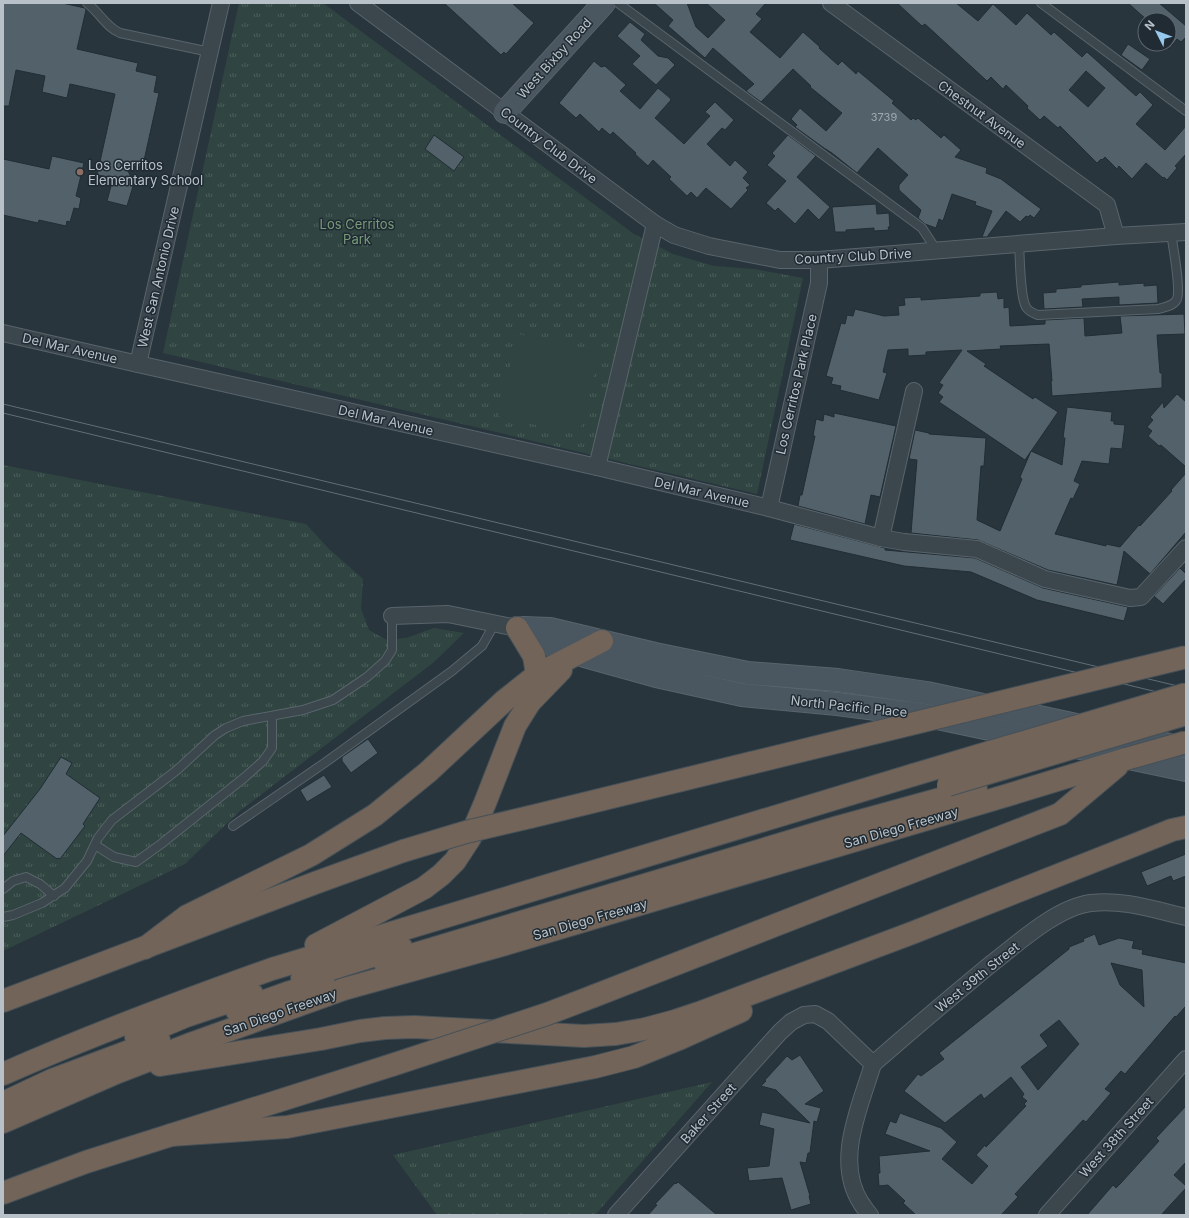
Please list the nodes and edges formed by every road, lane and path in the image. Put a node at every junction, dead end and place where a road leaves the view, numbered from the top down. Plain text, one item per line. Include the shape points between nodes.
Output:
1 (87, 3) edge
2 (221, 3) edge
3 (358, 3) edge
4 (604, 3) edge
5 (618, 3) edge
6 (831, 3) edge
7 (1041, 3) edge
8 (210, 52) junction
9 (1186, 111) edge
10 (505, 112) junction
11 (655, 224) junction
12 (1179, 233) edge
13 (1116, 236) junction
14 (1018, 244) junction
15 (937, 251) junction
16 (818, 260) junction
17 (3, 333) edge
18 (138, 364) junction
19 (914, 391) dead end
20 (597, 467) junction
21 (769, 508) junction
22 (881, 538) junction
23 (1186, 548) edge
24 (392, 616) joint
25 (495, 623) junction
26 (517, 628) junction
27 (602, 641) junction
28 (577, 654) junction
29 (1186, 658) edge
30 (538, 683) junction
31 (1186, 694) edge
32 (1186, 714) edge
33 (272, 716) junction
34 (1186, 726) edge
35 (1186, 742) edge
36 (1186, 748) edge
37 (1126, 759) junction
38 (1186, 770) edge
39 (233, 826) dead end
40 (1186, 827) edge
41 (95, 845) junction
42 (3, 889) edge
43 (54, 896) junction
44 (3, 917) edge
45 (1186, 917) edge
46 (912, 932) junction
47 (145, 948) junction
48 (272, 969) junction
49 (3, 1001) edge
50 (1186, 1059) edge
51 (873, 1064) junction
52 (118, 1072) junction
53 (3, 1074) edge
54 (3, 1093) edge
55 (3, 1103) edge
56 (3, 1122) edge
57 (171, 1135) junction
58 (3, 1193) edge
59 (616, 1215) edge
60 (870, 1215) edge
61 (1047, 1215) edge

1 - 8 lane via 120,33
2 - 8 street, West San Antonio Drive
3 - 10 street, Country Club Drive
4 - 10 main road, West Bixby Road
5 - 15 lane via 922,228
6 - 13 street, Chestnut Avenue via 1107,205
7 - 9 lane
8 - 18 street, West San Antonio Drive
10 - 11 street, Country Club Drive
11 - 16 street, Country Club Drive via 674,235 709,246 780,260
11 - 20 street
12 - 13 street, Country Club Drive
12 - 14 lane via 1177,299 1171,305 1158,309 1038,315 1030,312 1025,306 1022,294
13 - 14 street, Country Club Drive
14 - 15 street, Country Club Drive
15 - 16 street, Country Club Drive
16 - 21 street, Los Cerritos Park Place via 819,282
17 - 18 street, Del Mar Avenue
18 - 20 street, Del Mar Avenue
19 - 22 street
20 - 21 street, Del Mar Avenue
21 - 22 street
22 - 23 street via 977,550 1045,579 1130,598 1141,598
24 - 25 street, North Pacific Place via 448,614
24 - 33 lane via 392,650 385,661 367,677 333,700 303,710
25 - 26 street, North Pacific Place
25 - 39 lane via 482,646 452,671
26 - 27 main road, North Pacific Place via 550,628
26 - 28 main road, North Pacific Place
26 - 30 highway via 534,656
27 - 28 highway
27 - 36 main road, North Pacific Place via 748,673 838,680 927,693
28 - 30 highway
28 - 38 main road, North Pacific Place via 742,696 923,715
29 - 47 highway, bridge via 466,832 403,851
30 - 47 highway via 504,701 428,772 375,815 311,855 187,916
30 - 48 highway via 515,726 473,831 455,862 424,888
31 - 48 highway, bridge
32 - 54 highway, bridge via 641,874 304,977 186,1016
33 - 41 lane via 243,721 214,735 177,770 112,820
33 - 41 lane via 272,748 263,761 161,844 136,862 114,857
34 - 55 highway via 976,789 838,826 287,993 52,1080
35 - 37 highway, San Diego Freeway, bridge
37 - 52 highway, San Diego Freeway via 507,944 344,989
37 - 57 highway, bridge via 1060,814 533,1019
40 - 46 highway via 1172,830
41 - 43 lane via 87,861 65,888
42 - 43 lane via 13,881 26,878 40,884
43 - 44 lane
45 - 51 street, West 39th Street via 1107,901 1089,903 1070,910 1053,918 1018,943
46 - 52 highway via 675,1021 616,1034 584,1036 414,1027 385,1028
46 - 57 highway via 681,1038 634,1057 595,1068 287,1127
47 - 49 highway
48 - 53 highway via 97,1034
50 - 61 street, West 38th Street
51 - 59 street, Baker Street via 828,1021 815,1014 804,1015 791,1022
51 - 60 street via 856,1119 849,1170 855,1193
52 - 56 highway, San Diego Freeway
57 - 58 highway via 86,1162

